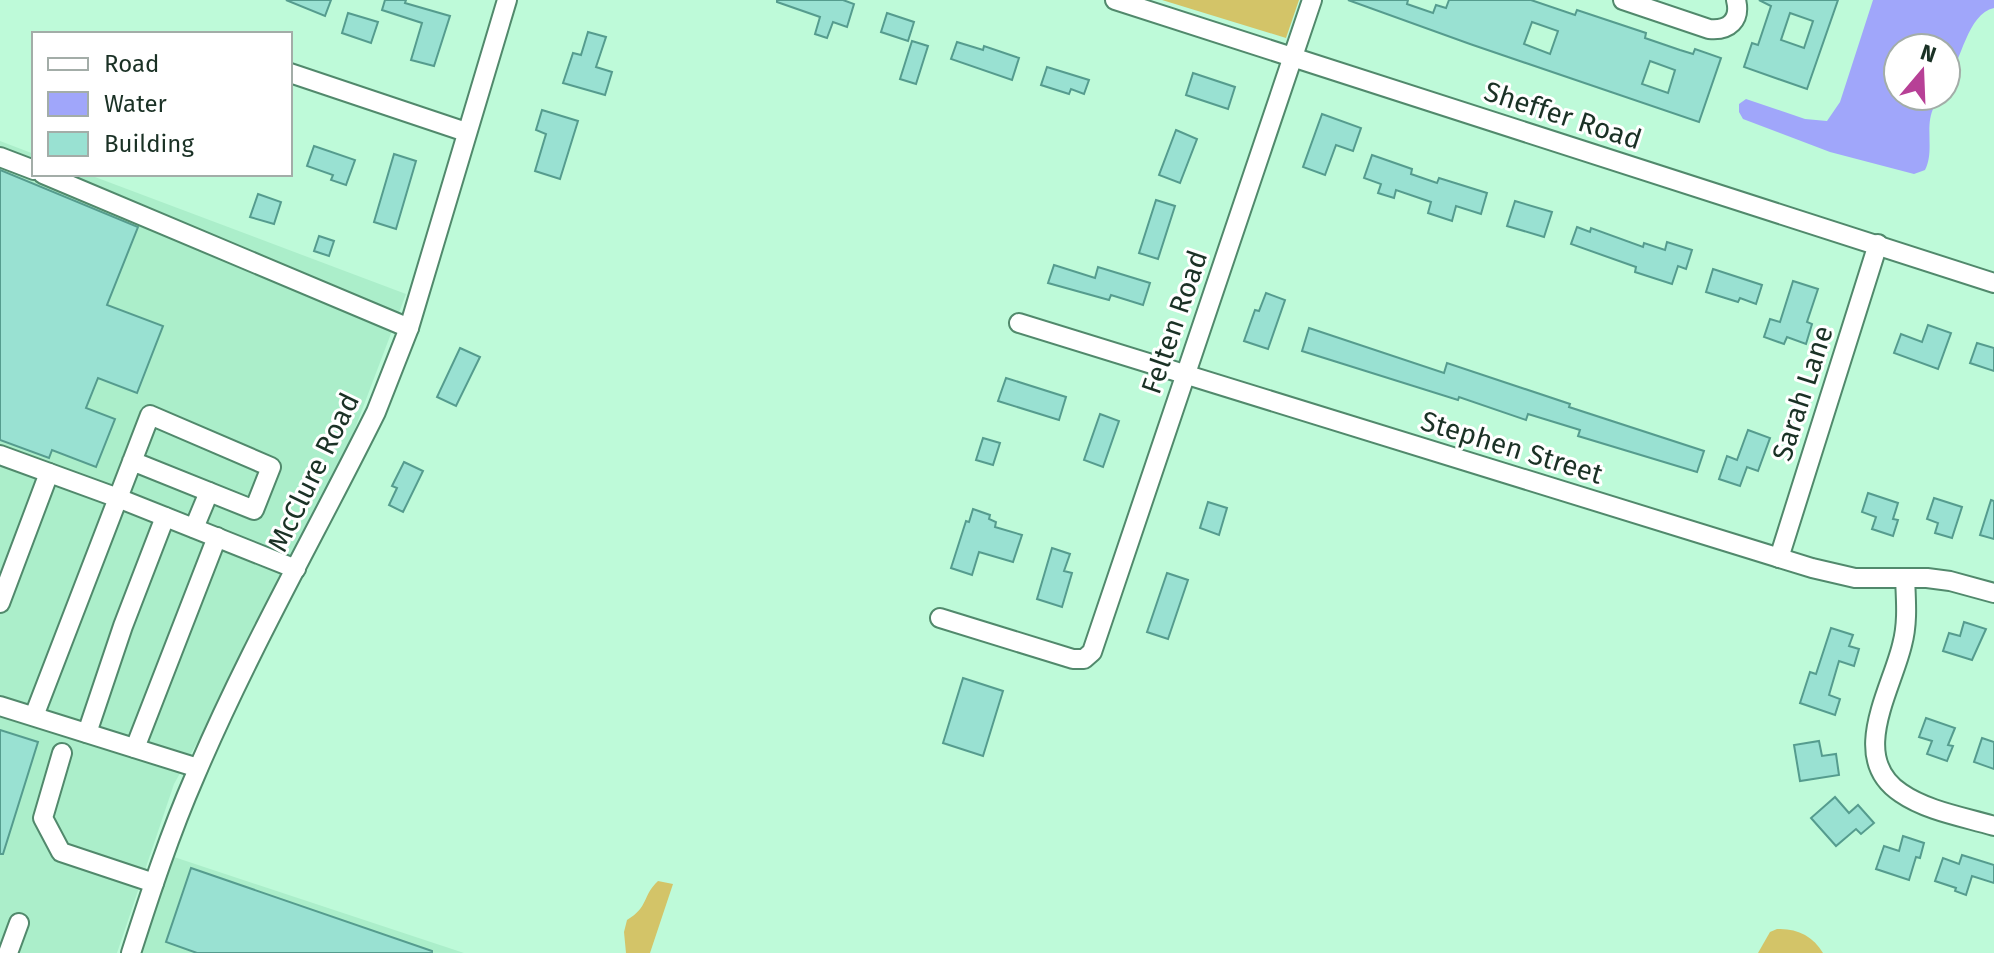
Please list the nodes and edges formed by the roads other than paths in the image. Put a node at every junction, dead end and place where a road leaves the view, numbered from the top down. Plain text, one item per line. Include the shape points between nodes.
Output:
1 (507, 0) edge
2 (1115, 0) edge
3 (1312, 0) edge
4 (1623, 0) edge
5 (1736, 0) edge
6 (1293, 58) junction
7 (292, 74) edge
8 (466, 132) junction
9 (0, 157) edge
10 (32, 169) edge
11 (48, 176) edge
12 (1878, 244) junction
13 (1994, 283) edge
14 (1019, 323) dead end
15 (409, 328) junction
16 (1185, 376) junction
17 (0, 455) edge
18 (132, 461) junction
19 (49, 473) junction
20 (209, 492) junction
21 (118, 498) junction
22 (165, 517) junction
23 (194, 528) junction
24 (217, 537) junction
25 (1779, 558) junction
26 (296, 569) junction
27 (1905, 578) junction
28 (1994, 593) edge
29 (0, 603) edge
30 (940, 618) dead end
31 (0, 706) edge
32 (34, 716) junction
33 (87, 733) junction
34 (135, 748) junction
35 (62, 753) dead end
36 (198, 768) junction
37 (1994, 826) edge
38 (154, 883) junction
39 (19, 923) dead end
40 (137, 951) edge
41 (8, 953) edge

1 - 8 street, McClure Road
2 - 6 street, Sheffer Road
3 - 6 street, Felten Road
4 - 5 street via 1721,30 1736,19
6 - 12 street, Sheffer Road
6 - 16 street, Felten Road
7 - 8 street
8 - 15 street, McClure Road
9 - 10 street
11 - 15 street
12 - 13 street, Sheffer Road
12 - 25 street, Sarah Lane
14 - 16 street, Stephen Street
15 - 26 street, McClure Road via 376,412
16 - 25 street, Stephen Street
16 - 30 street, Felten Road via 1092,652 1073,659
17 - 19 street
18 - 20 street
18 - 20 street via 150,415 271,467 254,510
18 - 21 street
19 - 21 street
19 - 29 street
20 - 23 street
21 - 22 street
21 - 32 street
22 - 23 street
22 - 33 street
23 - 24 street
24 - 26 street
24 - 34 street
25 - 27 street, Stephen Street via 1855,578
26 - 36 street, McClure Road
27 - 28 street, Stephen Street via 1950,581
27 - 37 street via 1906,626 1874,740 1879,768 1911,799
31 - 32 street
32 - 33 street
33 - 34 street
34 - 36 street
35 - 38 street via 43,818 61,852
36 - 38 street, McClure Road
38 - 40 street, McClure Road
39 - 41 street

